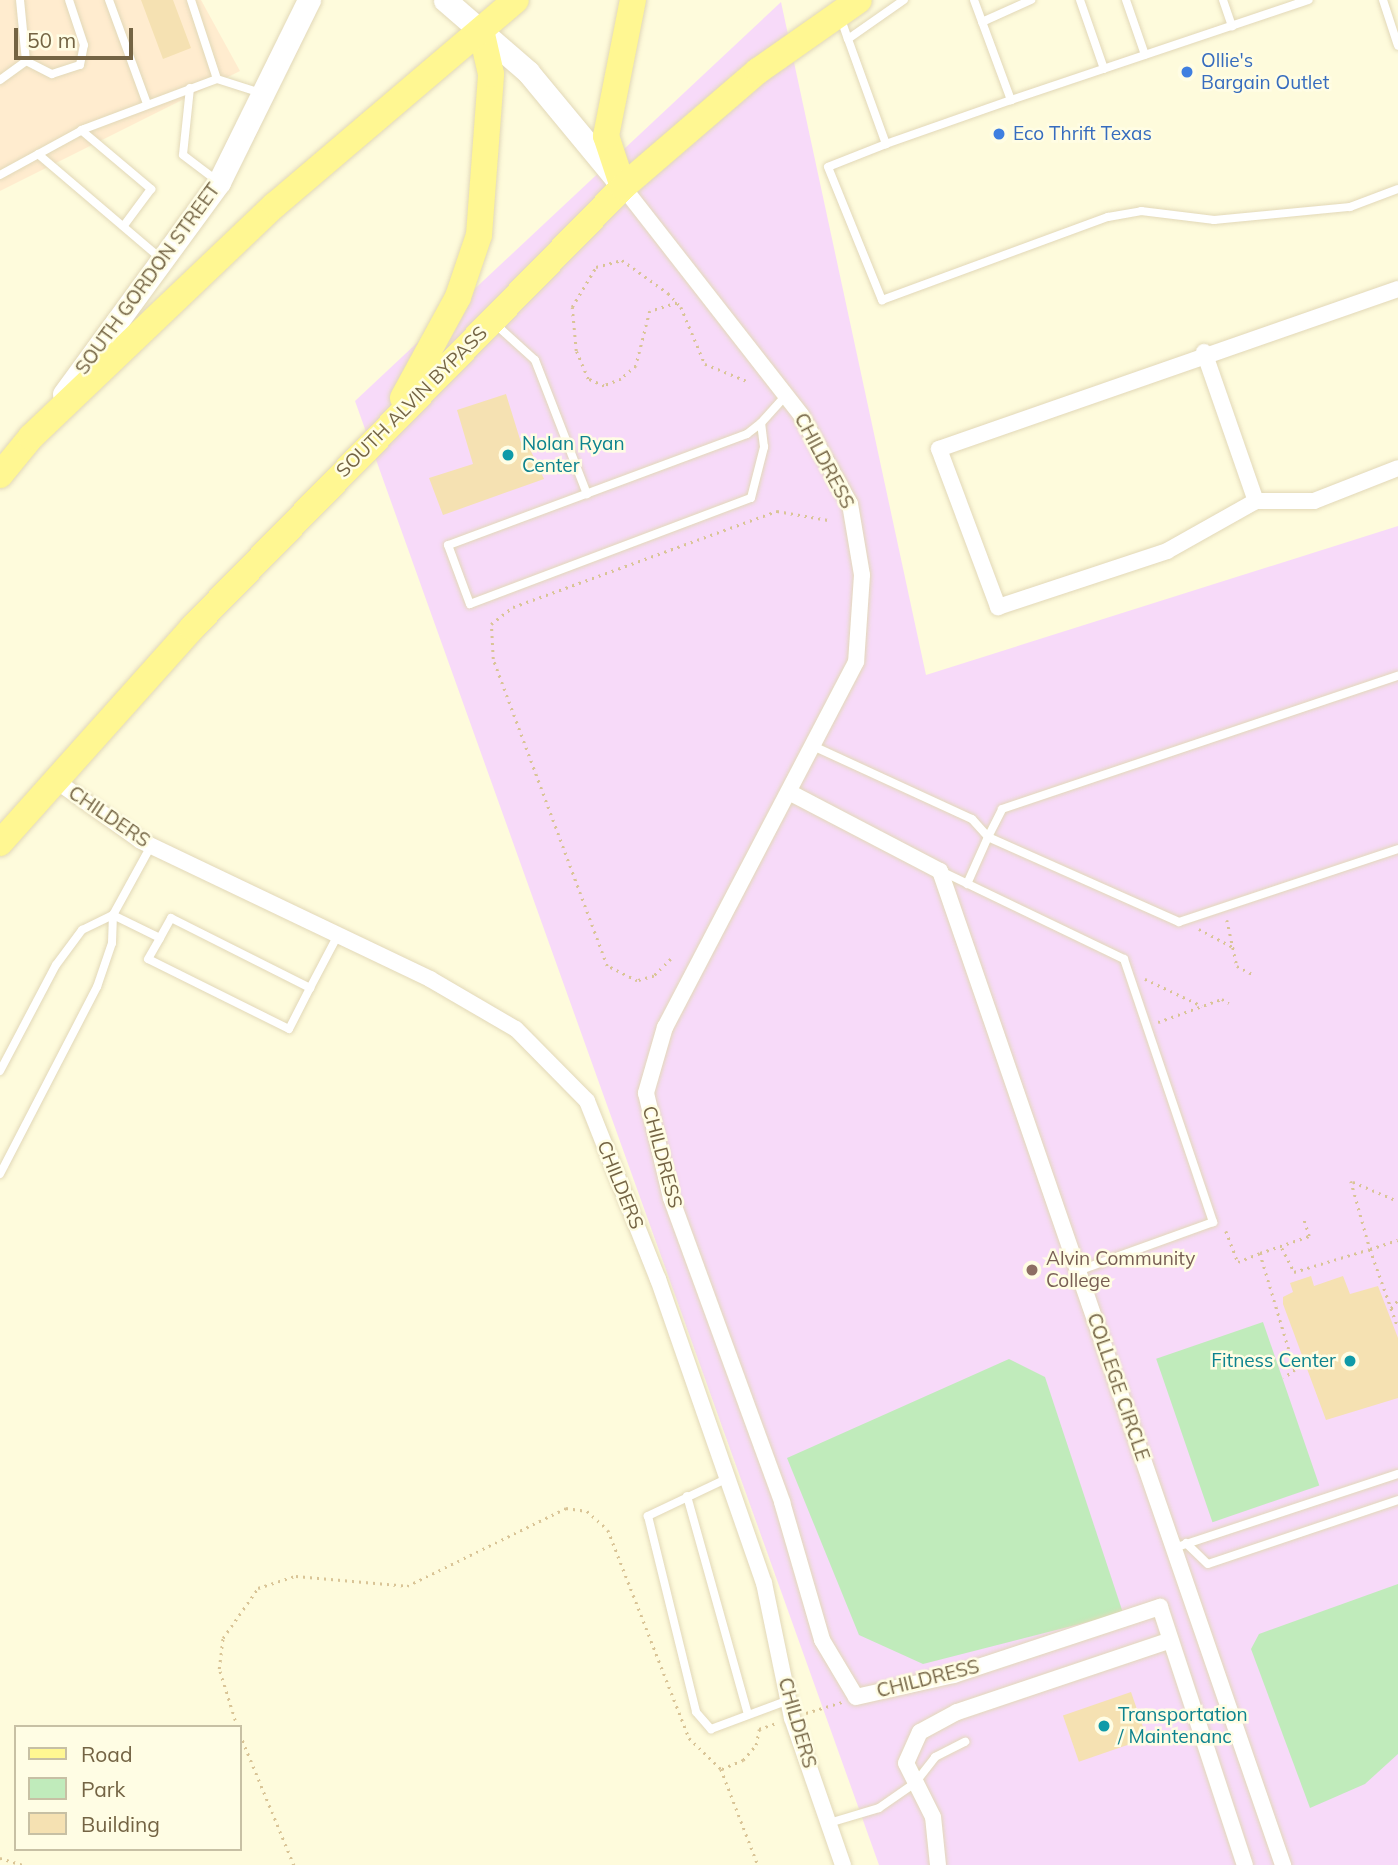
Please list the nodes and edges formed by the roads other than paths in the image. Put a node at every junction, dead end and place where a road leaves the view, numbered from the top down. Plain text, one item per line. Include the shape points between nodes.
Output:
1 (20, 0) edge
2 (69, 0) edge
3 (109, 0) edge
4 (191, 0) edge
5 (309, 0) edge
6 (445, 0) edge
7 (516, 0) edge
8 (632, 0) edge
9 (904, 0) edge
10 (974, 0) edge
11 (1031, 0) edge
12 (1080, 0) edge
13 (1126, 0) edge
14 (1223, 0) edge
15 (1309, 0) edge
16 (1382, 0) edge
17 (849, 6) edge
18 (982, 22) junction
19 (1231, 26) junction
20 (481, 30) junction
21 (848, 39) junction
22 (1398, 46) edge
23 (1145, 55) junction
24 (26, 61) junction
25 (1104, 69) junction
26 (217, 79) junction
27 (0, 80) edge
28 (190, 88) junction
29 (267, 95) junction
30 (1011, 100) junction
31 (146, 104) junction
32 (81, 130) junction
33 (886, 144) junction
34 (38, 154) junction
35 (0, 175) edge
36 (219, 182) junction
37 (623, 187) junction
38 (1398, 189) edge
39 (125, 224) junction
40 (165, 262) junction
41 (1398, 289) edge
42 (491, 321) junction
43 (1204, 352) junction
44 (786, 395) junction
45 (761, 423) junction
46 (388, 425) junction
47 (31, 438) junction
48 (1398, 468) edge
49 (0, 475) edge
50 (587, 494) junction
51 (1256, 501) junction
52 (1398, 676) edge
53 (813, 746) junction
54 (55, 780) junction
55 (789, 792) junction
56 (988, 837) junction
57 (0, 843) edge
58 (151, 846) junction
59 (1398, 849) edge
60 (940, 871) junction
61 (967, 884) junction
62 (113, 915) junction
63 (338, 935) junction
64 (160, 937) junction
65 (310, 988) junction
66 (0, 1071) edge
67 (0, 1174) edge
68 (1078, 1271) junction
69 (1398, 1474) edge
70 (727, 1478) junction
71 (687, 1496) junction
72 (1398, 1500) edge
73 (1180, 1546) junction
74 (1168, 1641) junction
75 (789, 1700) junction
76 (748, 1715) junction
77 (965, 1742) dead end
78 (915, 1783) junction
79 (829, 1823) junction
80 (844, 1865) edge
81 (938, 1865) edge
82 (1245, 1865) edge
83 (1283, 1865) edge

1 - 24 lane
2 - 24 lane via 84,45 80,65 52,74
3 - 31 lane
4 - 26 lane
5 - 29 main road, SOUTH GORDON STREET
6 - 20 main road
7 - 20 main road
8 - 37 main road via 606,136
9 - 21 lane
10 - 18 lane
11 - 18 lane
12 - 25 lane
13 - 23 lane
14 - 19 lane
15 - 19 lane
16 - 22 lane
17 - 21 lane
17 - 37 main road, SOUTH ALVIN BYPASS via 758,71
18 - 30 lane
19 - 23 lane
20 - 37 main road via 528,72
20 - 46 main road via 491,74 479,235 458,298
20 - 47 main road via 275,205
21 - 33 lane
23 - 25 lane
24 - 27 lane
25 - 30 lane
26 - 28 lane
26 - 29 lane
28 - 31 lane
28 - 36 lane via 183,155
29 - 36 main road, SOUTH GORDON STREET
30 - 33 lane
31 - 32 lane
32 - 34 lane
32 - 39 lane via 151,189
33 - 38 lane via 828,167 882,300 1108,217 1141,211 1214,220 1350,207
34 - 35 lane
34 - 39 lane
36 - 40 main road, SOUTH GORDON STREET
37 - 42 main road, SOUTH ALVIN BYPASS
37 - 44 street, CHILDRESS
39 - 40 lane
40 - 47 main road, SOUTH GORDON STREET
41 - 43 street
42 - 46 main road, SOUTH ALVIN BYPASS
42 - 50 lane via 535,360
43 - 51 street
43 - 51 street via 939,449 998,607 1167,551
44 - 45 lane
44 - 53 street, CHILDRESS via 850,504 862,575 856,662
45 - 50 lane via 747,434
45 - 50 lane via 764,447 751,498 470,604 447,545
46 - 54 main road, SOUTH ALVIN BYPASS
47 - 49 main road
48 - 51 street via 1314,501
52 - 56 lane via 1002,809
53 - 55 street, CHILDRESS
53 - 56 lane via 972,820
54 - 57 main road, SOUTH ALVIN BYPASS
54 - 58 street, CHILDERS
55 - 60 street
55 - 74 street, CHILDRESS via 666,1027 646,1093 671,1198 782,1502 822,1640 856,1697 954,1675 1160,1607
56 - 59 lane via 1179,922
56 - 61 lane
58 - 62 lane
58 - 63 street, CHILDERS
60 - 61 lane
60 - 68 street, COLLEGE CIRCLE
61 - 68 lane via 1124,959 1213,1222
62 - 64 lane
62 - 66 lane via 82,930 55,965
62 - 67 lane via 112,943 97,987
63 - 65 lane
63 - 70 street, CHILDERS via 516,1029 586,1101
64 - 65 lane via 170,918
64 - 65 lane via 148,959 289,1029
68 - 73 street, COLLEGE CIRCLE
69 - 73 lane
70 - 71 lane
70 - 75 street, CHILDERS via 765,1583
71 - 76 lane via 716,1617
71 - 76 lane via 648,1517 696,1712 711,1730
72 - 73 lane via 1208,1564
73 - 83 street, COLLEGE CIRCLE
74 - 78 street via 957,1712 920,1732 906,1763
74 - 82 street, CHILDRESS via 1182,1667
75 - 76 lane
75 - 79 street, CHILDERS via 798,1716
77 - 78 lane via 935,1757
78 - 79 lane via 879,1808
78 - 81 street via 933,1817
79 - 80 street, CHILDERS

